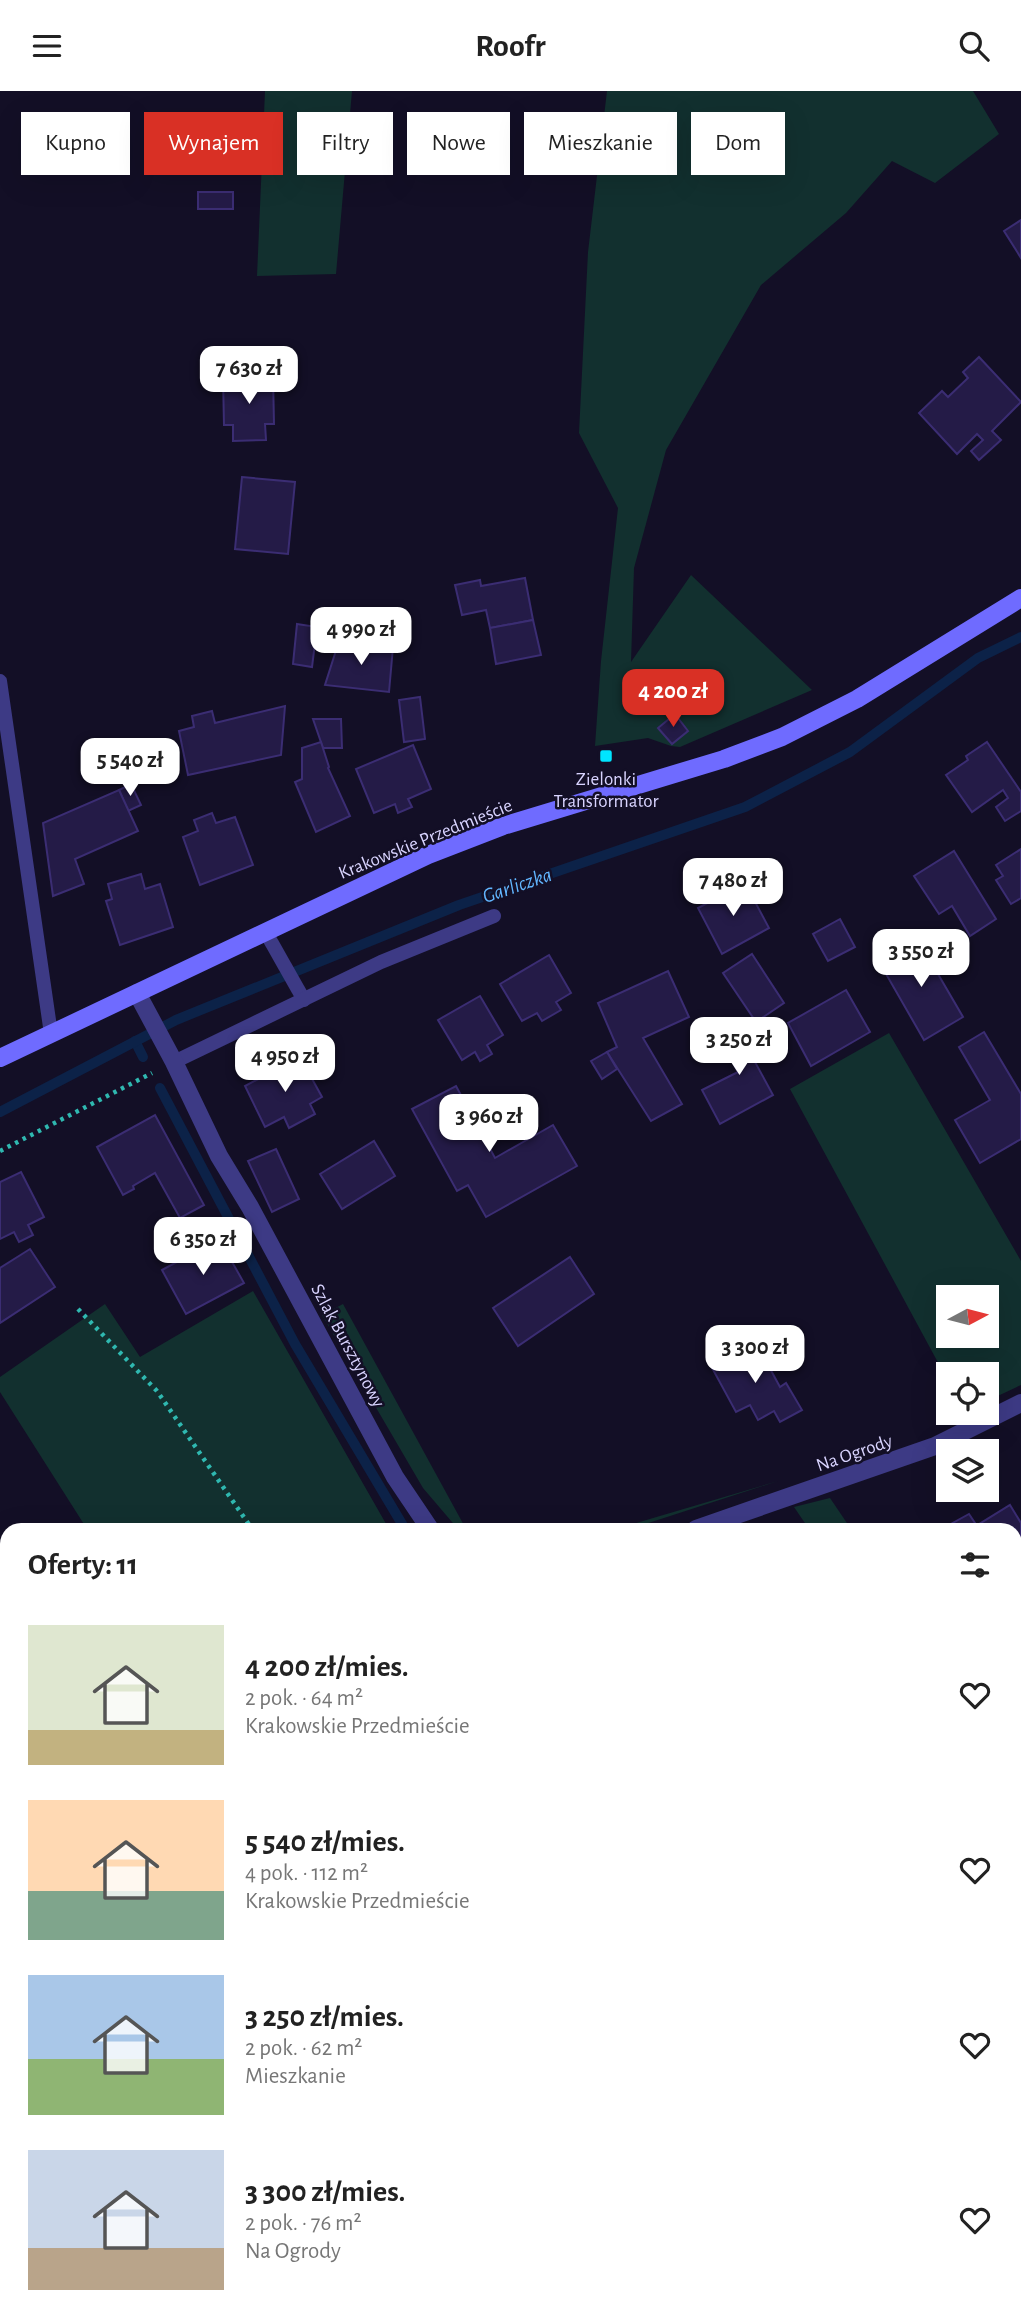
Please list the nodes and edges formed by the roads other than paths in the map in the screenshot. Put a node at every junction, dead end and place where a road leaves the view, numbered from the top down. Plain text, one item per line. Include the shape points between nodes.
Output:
1 (1021, 598) edge
2 (0, 681) edge
3 (494, 916) dead end
4 (265, 931) junction
5 (137, 993) junction
6 (301, 994) junction
7 (51, 1034) junction
8 (170, 1054) junction
9 (0, 1058) edge
10 (1021, 1403) edge
11 (426, 1523) edge
12 (713, 1523) edge

1 - 4 main road, Krakowskie Przedmieście via 857,699 782,737 460,841
2 - 7 lane
3 - 6 lane
4 - 5 main road, Krakowskie Przedmieście
4 - 6 lane
5 - 7 main road, Krakowskie Przedmieście
5 - 8 street, Szlak Bursztynowy
6 - 8 lane
7 - 9 main road, Krakowskie Przedmieście
8 - 11 street, Szlak Bursztynowy via 219,1156 395,1476
10 - 12 street, Na Ogrody via 935,1446

